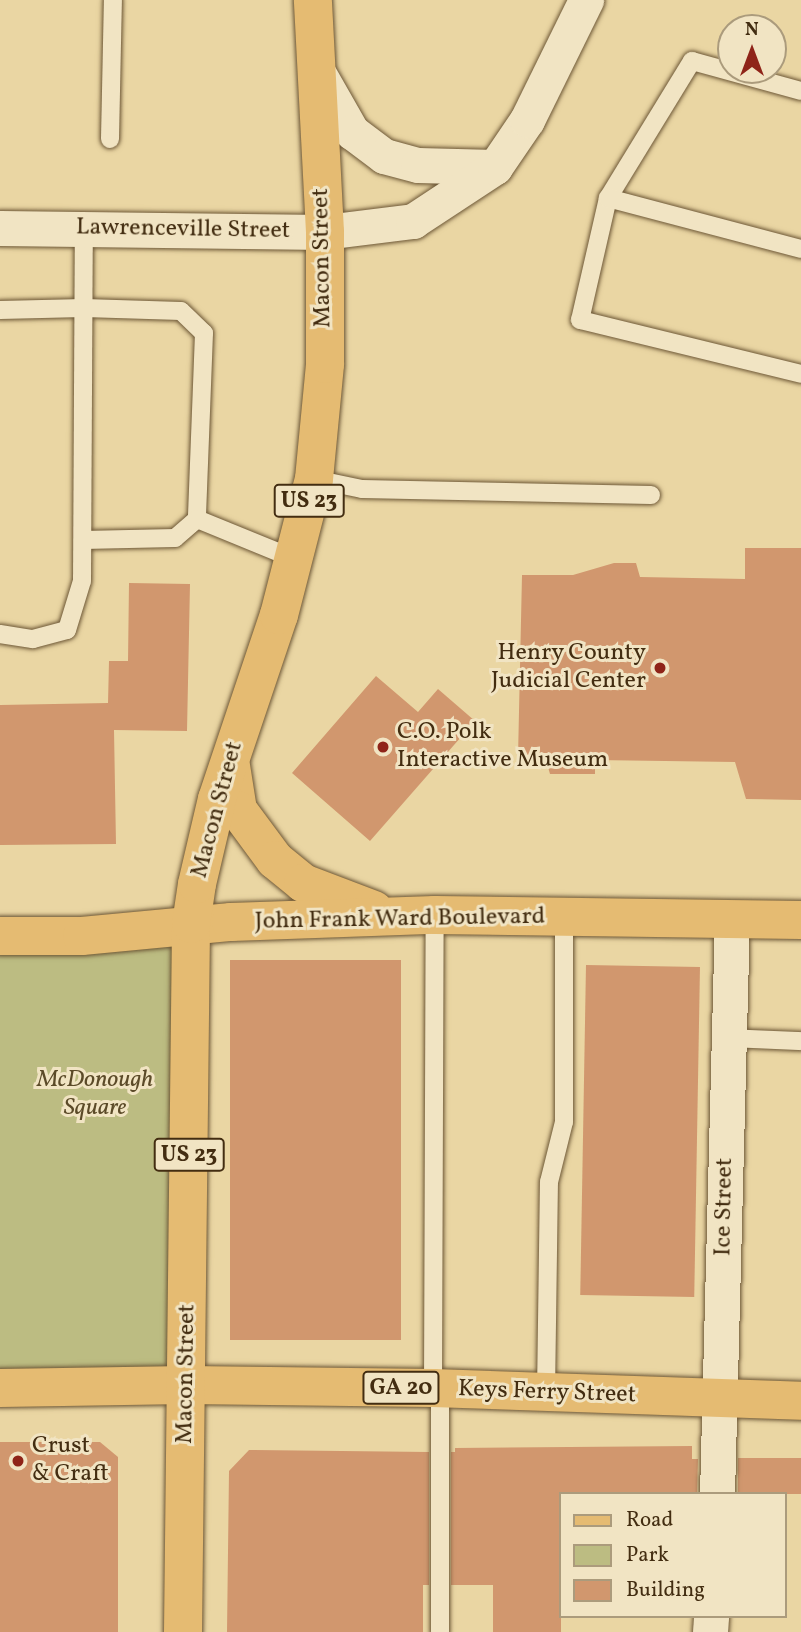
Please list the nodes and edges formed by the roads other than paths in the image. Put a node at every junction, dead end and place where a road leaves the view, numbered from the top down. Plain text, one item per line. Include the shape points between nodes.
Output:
1 (113, 0) edge
2 (313, 0) edge
3 (586, 0) edge
4 (316, 69) junction
5 (801, 91) edge
6 (110, 139) dead end
7 (495, 167) junction
8 (608, 198) junction
9 (0, 228) edge
10 (84, 229) junction
11 (325, 232) junction
12 (801, 249) edge
13 (84, 308) junction
14 (0, 310) edge
15 (801, 374) edge
16 (314, 479) junction
17 (651, 495) dead end
18 (197, 519) junction
19 (83, 540) junction
20 (295, 559) junction
21 (0, 634) edge
22 (230, 760) junction
23 (435, 915) junction
24 (392, 917) junction
25 (564, 918) junction
26 (732, 919) junction
27 (801, 920) edge
28 (191, 924) junction
29 (0, 936) edge
30 (728, 1038) junction
31 (801, 1041) edge
32 (187, 1385) junction
33 (0, 1388) edge
34 (437, 1388) junction
35 (546, 1394) junction
36 (721, 1399) junction
37 (801, 1401) edge
38 (716, 1492) edge
39 (183, 1632) edge
40 (440, 1632) edge

1 - 6 lane
2 - 4 main road, Macon Street / US 23
3 - 7 street, Lawrenceville Street via 527,120
4 - 7 street via 352,132 384,156 418,165
4 - 11 main road, Macon Street / US 23
5 - 8 lane via 692,61
7 - 11 street, Lawrenceville Street via 413,220
8 - 12 lane
8 - 15 lane via 580,320
9 - 10 street, Lawrenceville Street
10 - 11 street, Lawrenceville Street
10 - 13 lane
11 - 16 main road, Macon Street / US 23 via 325,364
13 - 14 lane
13 - 18 lane via 181,311 204,333
13 - 19 lane
16 - 17 lane via 362,489
16 - 20 main road, Macon Street / US 23
18 - 19 lane via 175,538
18 - 20 lane
19 - 21 lane via 82,581 67,631 33,639
20 - 22 main road, Macon Street / US 23
22 - 24 main road via 238,810 275,860 303,883
22 - 28 main road, Macon Street / US 23
23 - 24 main road, John Frank Ward Boulevard
23 - 25 main road, John Frank Ward Boulevard
23 - 34 lane
24 - 28 main road, John Frank Ward Boulevard
25 - 26 main road, John Frank Ward Boulevard
25 - 35 lane via 564,1122 549,1182
26 - 27 main road, John Frank Ward Boulevard
26 - 30 street, Ice Street
28 - 29 main road, John Frank Ward Boulevard via 82,936
28 - 32 main road, Macon Street / US 23
30 - 31 lane
30 - 36 street, Ice Street
32 - 33 main road, Keys Ferry Street / GA 20
32 - 34 main road, Keys Ferry Street / GA 20
32 - 39 main road, Macon Street / US 23
34 - 35 main road, Keys Ferry Street / GA 20
34 - 40 lane
35 - 36 main road, Keys Ferry Street / GA 20
36 - 37 main road, Keys Ferry Street / GA 20
36 - 38 street, Ice Street

